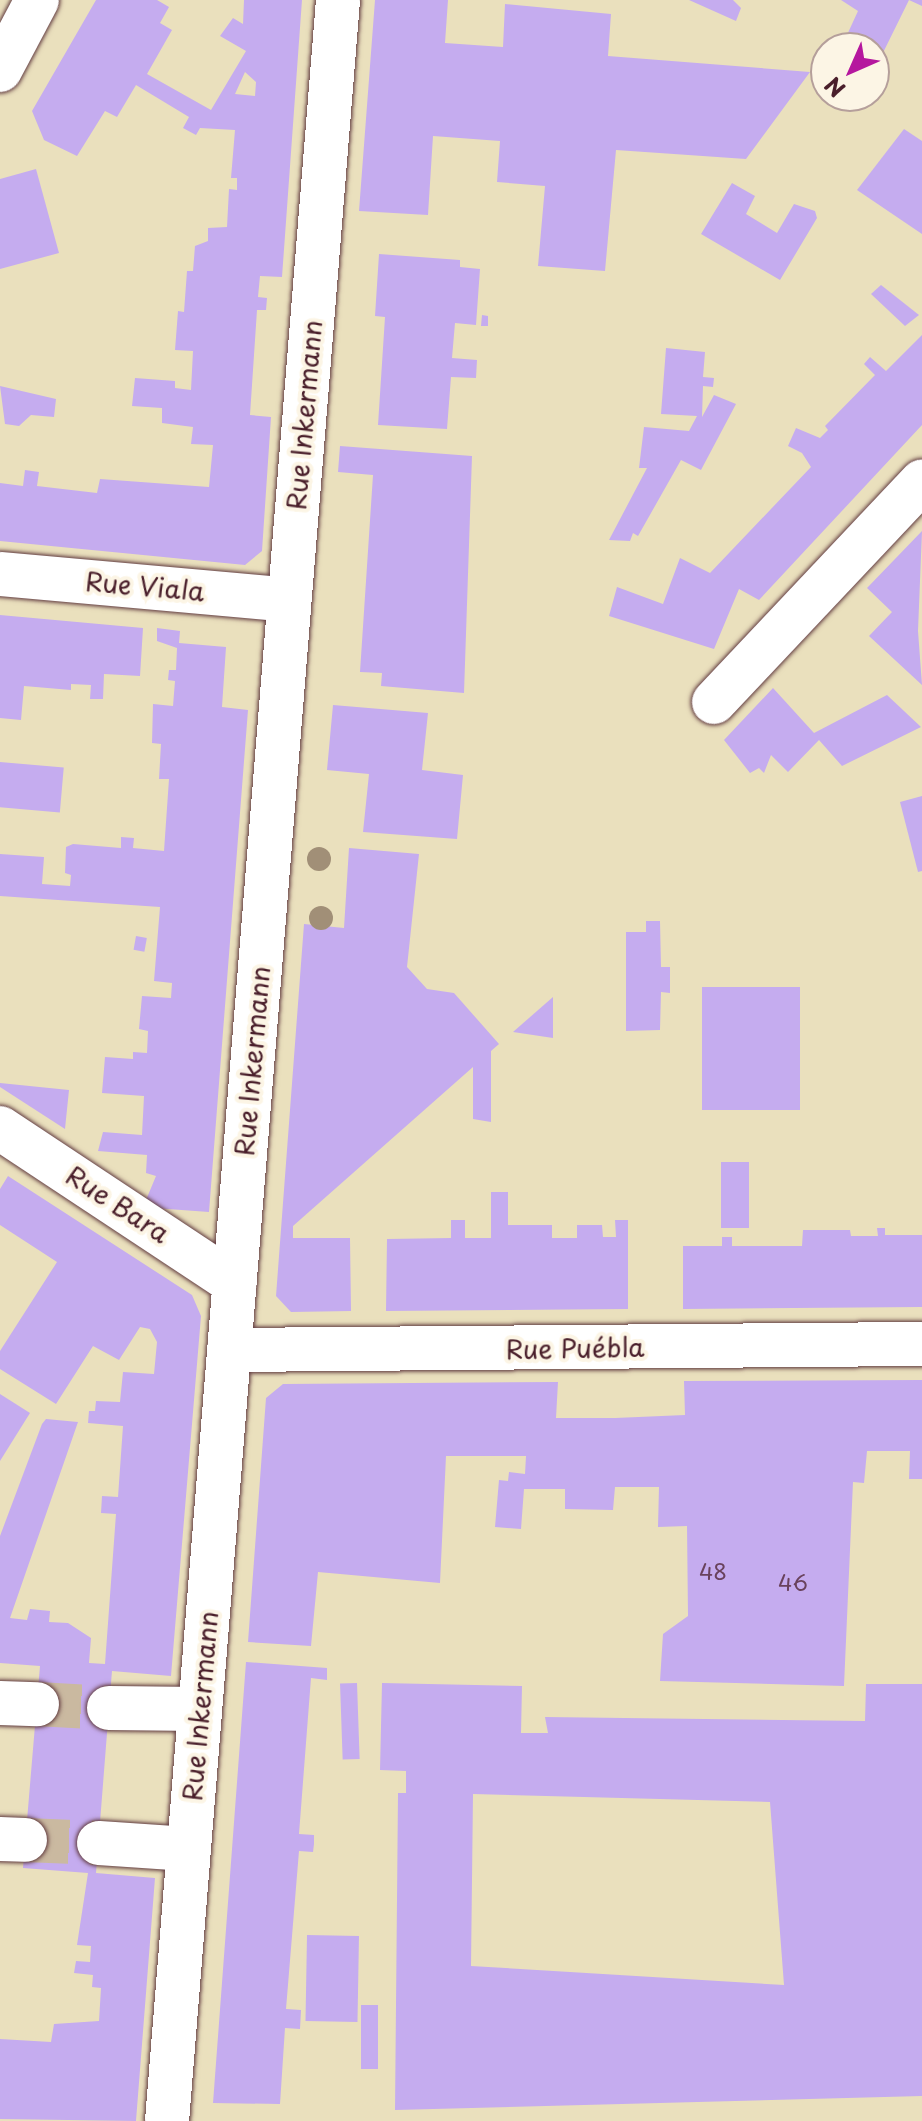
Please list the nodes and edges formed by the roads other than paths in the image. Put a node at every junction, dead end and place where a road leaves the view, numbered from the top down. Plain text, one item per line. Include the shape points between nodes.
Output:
1 (37, 0) edge
2 (338, 0) edge
3 (0, 70) edge
4 (922, 481) edge
5 (0, 574) edge
6 (289, 600) junction
7 (714, 702) dead end
8 (0, 1128) edge
9 (234, 1283) junction
10 (922, 1344) edge
11 (229, 1350) junction
12 (109, 1708) tunnel mouth
13 (200, 1709) junction
14 (99, 1843) tunnel mouth
15 (188, 1849) junction
16 (167, 2121) edge

1 - 3 street
2 - 6 street, Rue Inkermann
4 - 7 street
5 - 6 street, Rue Viala
6 - 9 street, Rue Inkermann
8 - 9 street, Rue Bara
9 - 11 street, Rue Inkermann
10 - 11 street, Rue Puébla
11 - 13 street, Rue Inkermann
12 - 13 street
13 - 15 street, Rue Inkermann
14 - 15 street
15 - 16 street, Rue Inkermann

